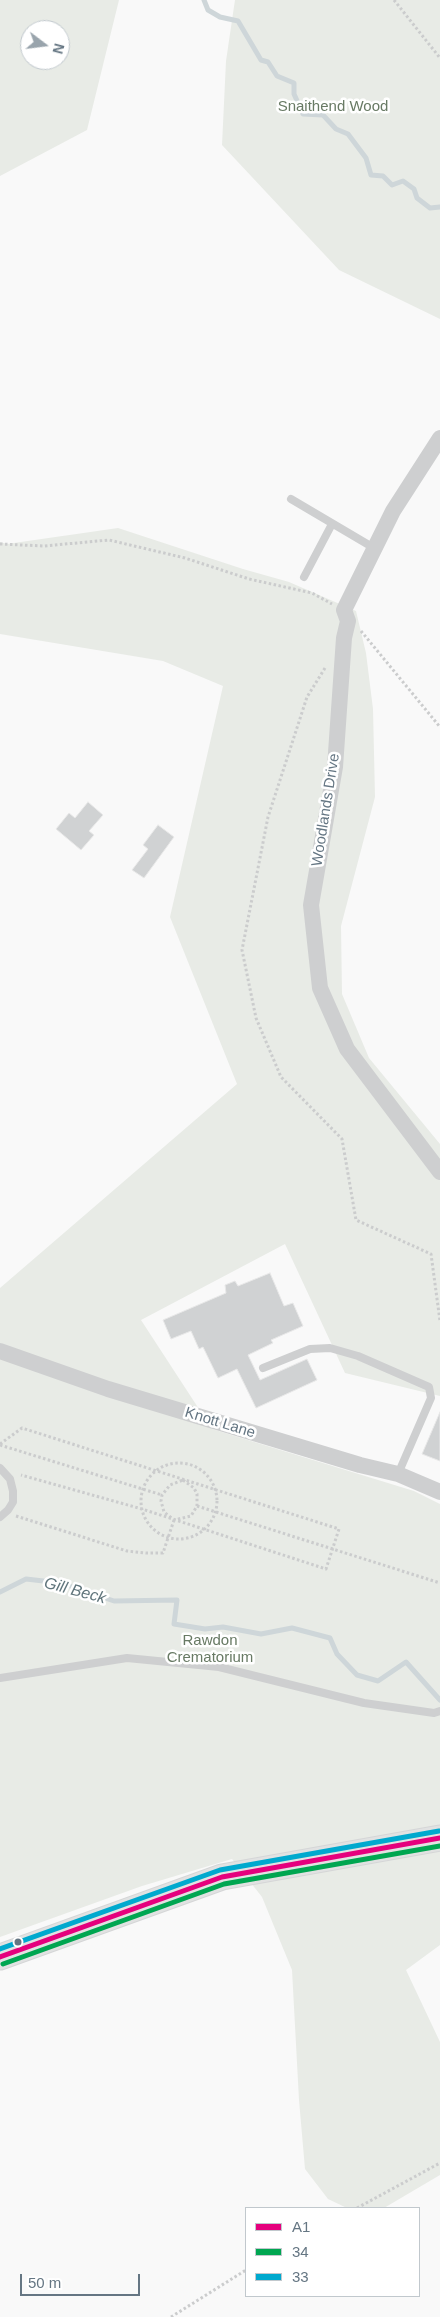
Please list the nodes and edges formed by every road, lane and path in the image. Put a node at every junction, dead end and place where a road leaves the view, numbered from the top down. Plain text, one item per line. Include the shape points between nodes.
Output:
1 (394, 0) edge
2 (440, 58) edge
3 (440, 438) edge
4 (291, 499) dead end
5 (332, 524) junction
6 (0, 544) edge
7 (374, 548) junction
8 (304, 577) dead end
9 (344, 610) junction
10 (440, 727) edge
11 (440, 1172) edge
12 (0, 1352) edge
13 (263, 1368) dead end
14 (0, 1445) edge
15 (1, 1469) edge
16 (154, 1472) junction
17 (398, 1474) junction
18 (183, 1480) junction
19 (144, 1488) junction
20 (216, 1490) junction
21 (440, 1492) edge
22 (162, 1495) junction
23 (197, 1506) junction
24 (142, 1509) junction
25 (215, 1513) junction
26 (3, 1514) edge
27 (174, 1520) junction
28 (204, 1529) junction
29 (168, 1537) junction
30 (333, 1549) junction
31 (440, 1583) edge
32 (0, 1678) edge
33 (437, 1712) edge
34 (440, 1838) edge
35 (0, 1957) edge
36 (440, 2162) edge
37 (359, 2207) edge
38 (245, 2271) edge
39 (171, 2317) edge

1 - 2 path
3 - 7 street, Woodlands Drive via 393,511
4 - 5 lane
5 - 7 lane
5 - 8 lane
6 - 9 path via 44,546 109,540 312,593
7 - 9 street, Woodlands Drive
9 - 10 path
9 - 11 street, Woodlands Drive via 348,621 335,767 311,905 320,988 347,1049
12 - 17 street, Knott Lane via 108,1389
13 - 17 lane via 310,1349 330,1348 358,1356 429,1387 431,1398
14 - 16 path via 22,1428
14 - 19 path
15 - 24 path
15 - 26 lane via 10,1479 13,1491 13,1502
16 - 18 path
16 - 19 path
16 - 20 path via 178,1462 191,1464 211,1479
17 - 21 street, Knott Lane
18 - 20 path
18 - 22 path via 170,1485
18 - 23 path via 197,1494
19 - 22 path
19 - 24 path
20 - 25 path
20 - 30 path via 339,1529
22 - 27 path via 164,1512
23 - 25 path
23 - 27 path via 191,1516
24 - 27 path
24 - 29 path via 154,1529
25 - 28 path
25 - 30 path
26 - 29 path via 127,1551 163,1552
27 - 28 path
27 - 29 path
28 - 29 path via 188,1538
28 - 30 path via 326,1569
30 - 31 path
32 - 33 lane via 127,1658 219,1667 364,1702
34 - 35 main road via 222,1877
36 - 37 path
38 - 39 path

